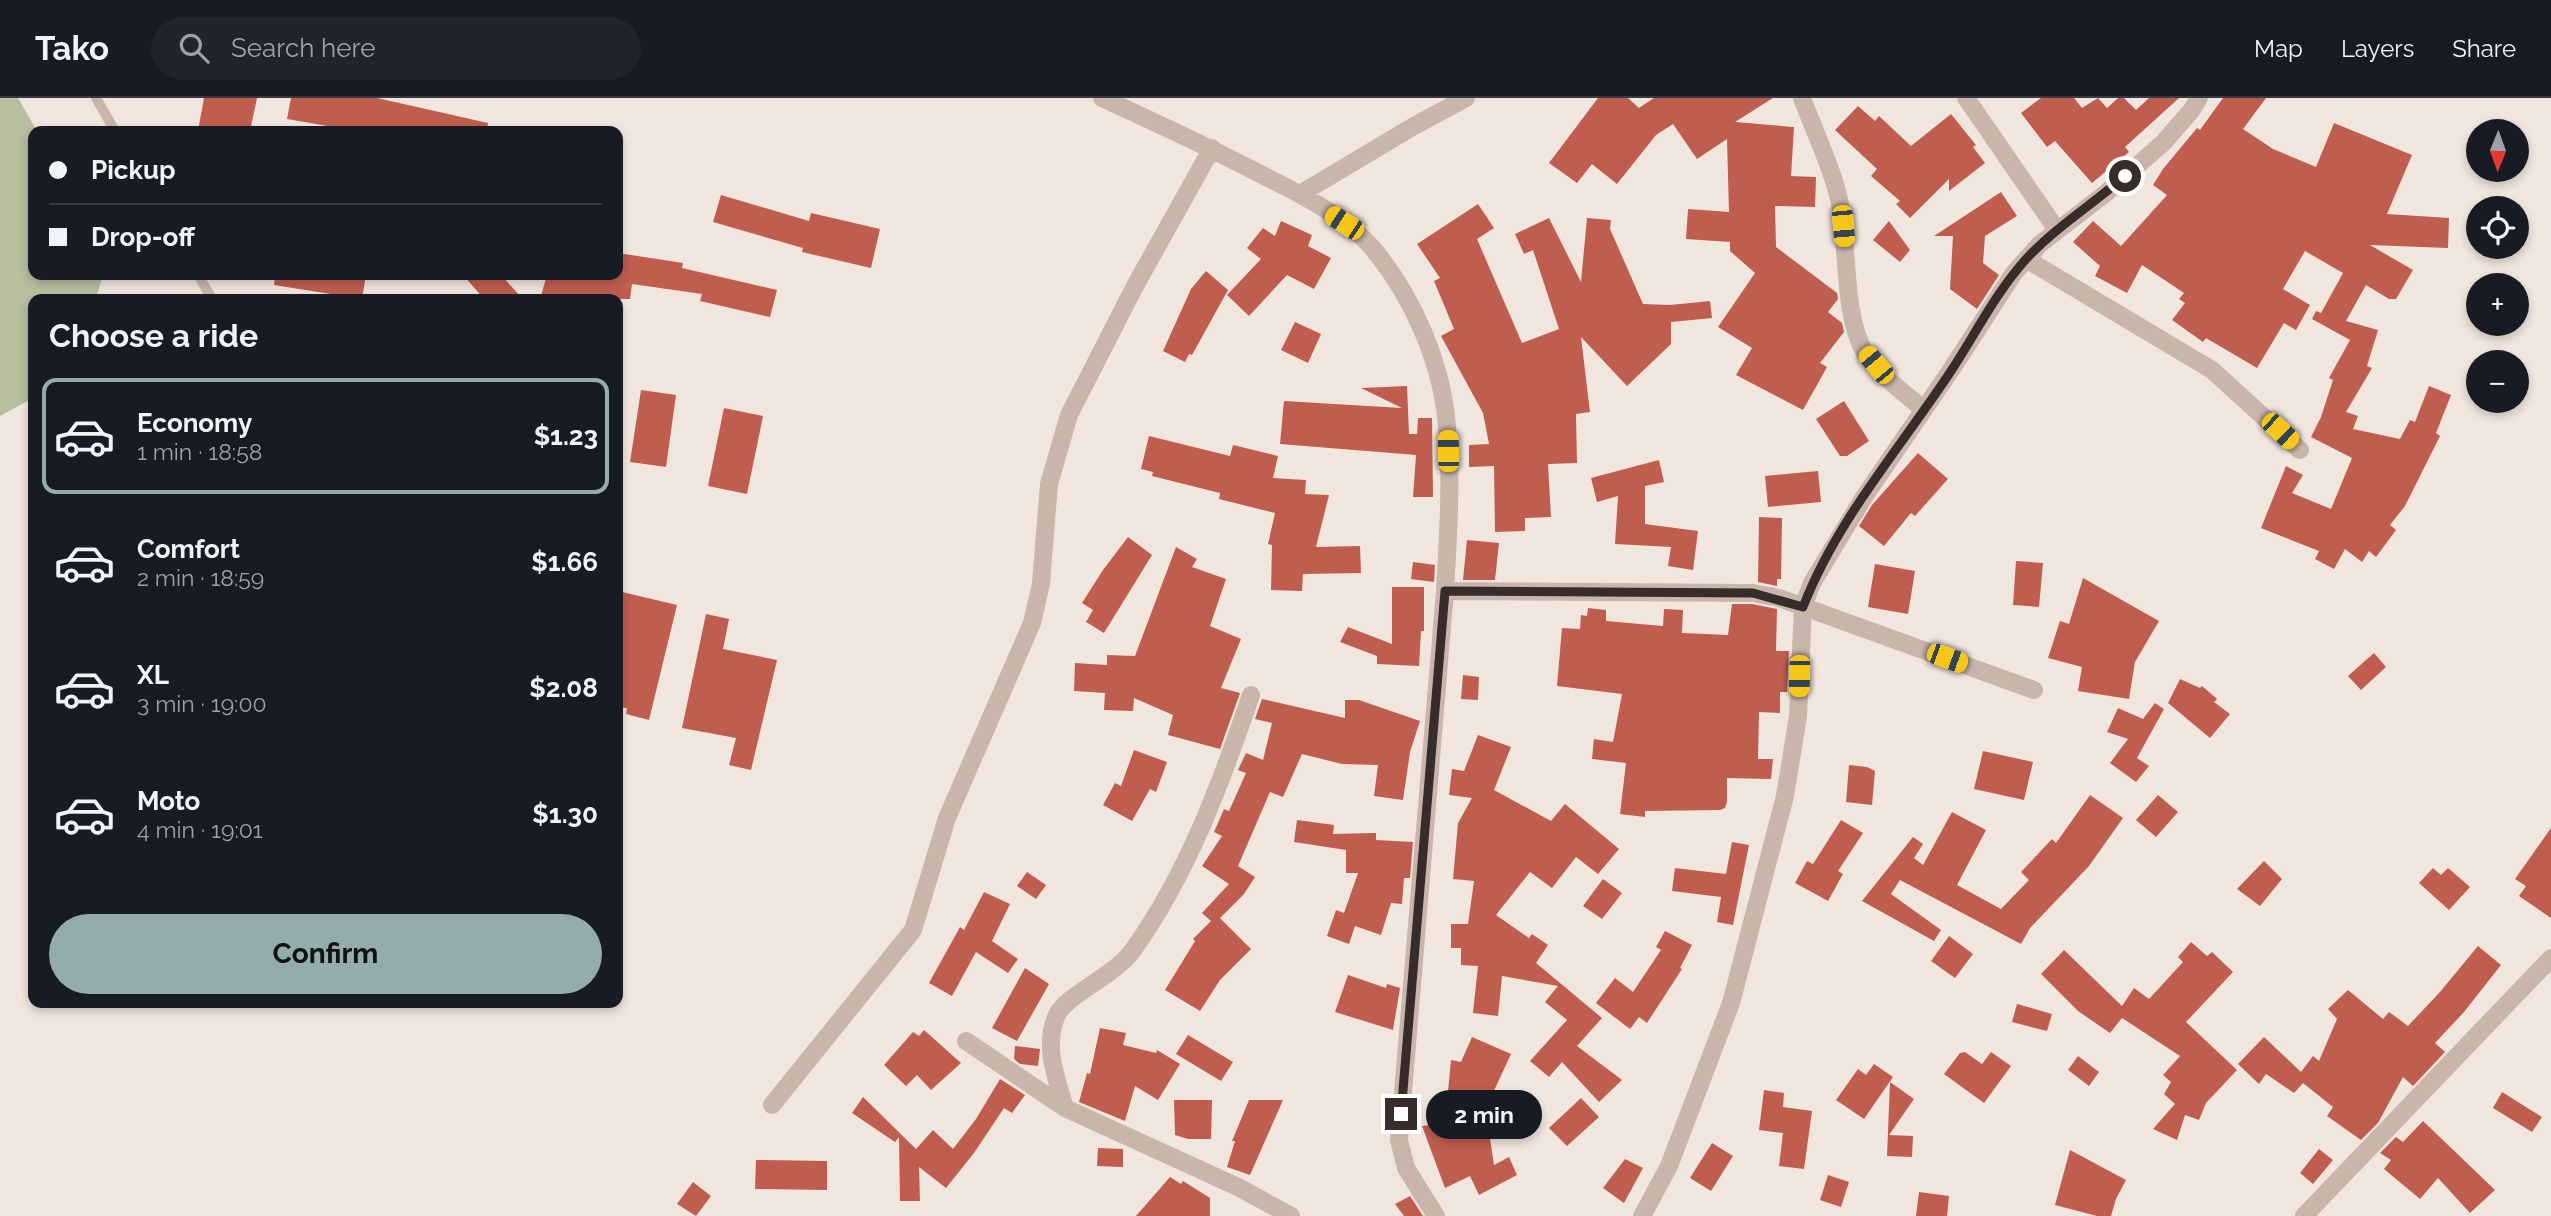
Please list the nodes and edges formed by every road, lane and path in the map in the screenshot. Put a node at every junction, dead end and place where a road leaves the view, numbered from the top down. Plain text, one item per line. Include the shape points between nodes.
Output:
1 (96, 98) edge
2 (1102, 98) edge
3 (1466, 98) edge
4 (1802, 98) edge
5 (1966, 98) edge
6 (2199, 98) edge
7 (112, 126) edge
8 (1212, 148) junction
9 (1300, 194) junction
10 (2057, 230) junction
11 (2026, 259) junction
12 (1923, 409) junction
13 (2300, 450) dead end
14 (1445, 591) junction
15 (1803, 607) junction
16 (2034, 690) dead end
17 (1251, 695) dead end
18 (2551, 958) edge
19 (965, 1041) dead end
20 (772, 1105) dead end
21 (1065, 1108) junction
22 (1291, 1216) edge
23 (1436, 1216) edge
24 (1642, 1216) edge
25 (2304, 1216) edge

1 - 7 lane
2 - 8 street
3 - 9 street
4 - 12 street via 1839,199 1852,314 1865,352
5 - 10 street
6 - 10 street via 2163,143
8 - 9 street
8 - 20 street via 1069,415 1049,484 1041,584 1032,623 947,818 914,930
9 - 14 street via 1374,250 1405,296 1429,346 1447,425
10 - 11 street
11 - 12 street
11 - 13 street via 2212,370
12 - 15 street via 1822,565
14 - 15 street via 1753,593
14 - 23 street via 1399,1140 1406,1168
15 - 16 street
15 - 24 street via 1798,716 1785,796 1731,1003 1669,1166
17 - 21 street via 1226,768 1171,894 1131,953 1058,1012 1050,1051
18 - 25 street
19 - 21 street
21 - 22 street

